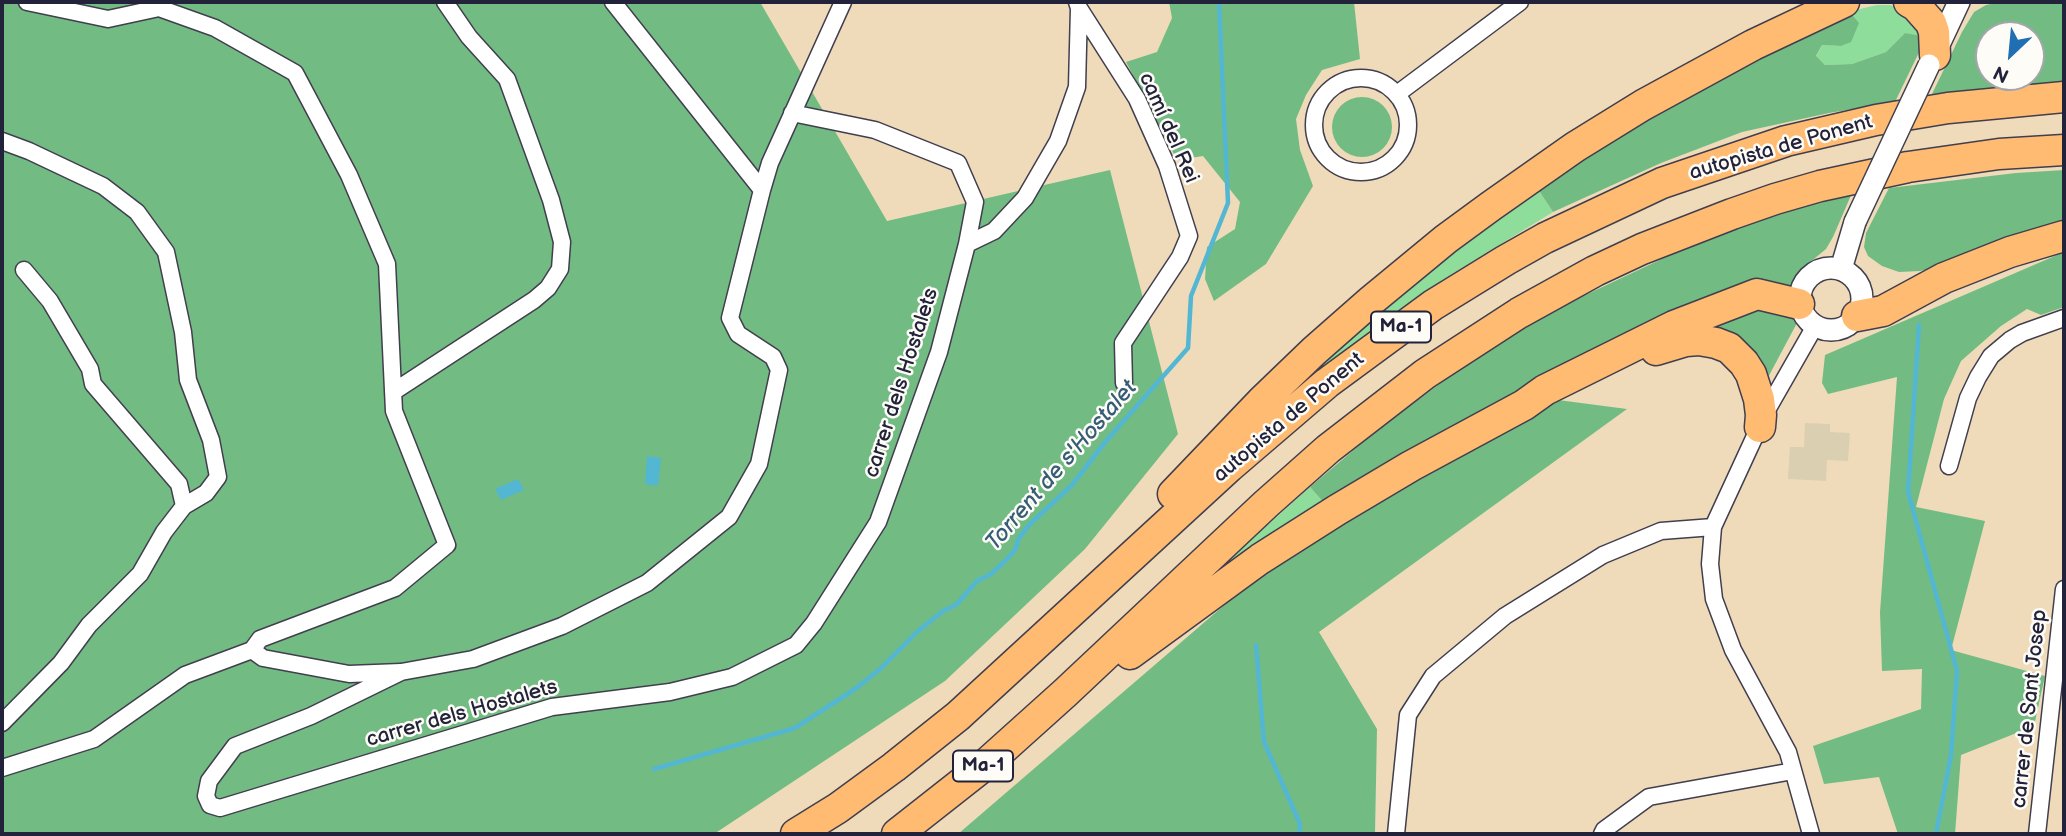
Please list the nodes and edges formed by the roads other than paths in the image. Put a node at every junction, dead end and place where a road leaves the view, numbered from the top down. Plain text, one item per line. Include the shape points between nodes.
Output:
1 (27, 2) edge
2 (445, 2) edge
3 (613, 2) edge
4 (829, 2) edge
5 (843, 2) edge
6 (1520, 2) edge
7 (1844, 2) edge
8 (1909, 2) edge
9 (1959, 2) edge
10 (1078, 5) edge
11 (835, 18) junction
12 (1932, 60) junction
13 (1397, 94) junction
14 (2064, 97) edge
15 (792, 113) junction
16 (2, 141) edge
17 (2064, 149) edge
18 (762, 190) junction
19 (2064, 236) edge
20 (967, 244) junction
21 (1841, 269) junction
22 (24, 271) dead end
23 (1807, 315) junction
24 (1857, 316) junction
25 (2064, 318) edge
26 (1124, 383) dead end
27 (393, 392) junction
28 (1524, 405) junction
29 (1760, 427) junction
30 (1949, 466) dead end
31 (184, 506) junction
32 (1713, 527) junction
33 (2064, 589) edge
34 (252, 650) junction
35 (401, 671) junction
36 (1065, 693) junction
37 (2, 723) edge
38 (2, 768) edge
39 (1793, 771) junction
40 (862, 790) junction
41 (796, 834) edge
42 (897, 834) edge
43 (1396, 834) edge
44 (1602, 834) edge
45 (1811, 834) edge
46 (2037, 834) edge

1 - 27 street via 108,19 159,8 215,28 295,73 349,174 387,264
2 - 27 street via 507,79 551,200 562,242 559,269 534,300
3 - 18 street
4 - 11 street
5 - 11 street
6 - 13 street
7 - 40 highway via 1643,105 1446,239 1314,351 1124,545 965,692 893,751
8 - 12 highway via 1931,23 1936,43
9 - 12 street
10 - 20 street via 1077,87 1058,141 1025,198 994,231
10 - 26 street, camí del Rei via 1137,99 1167,166 1189,236 1123,343
11 - 15 street
12 - 21 street, bridge via 1856,222
13 - 13 street via 1385,84 1360,78 1340,82 1328,91 1319,103 1314,133 1329,160 1358,172 1374,171 1394,159 1406,139 1408,124
14 - 40 highway, autopista de Ponent / Ma-1 via 1924,112 1786,141 1662,183 1506,260 1398,329 1294,410 978,698
15 - 18 street
15 - 20 street via 875,130 958,163 975,202
16 - 31 street via 103,186 137,212 166,251 188,380 211,440 218,477 206,493
17 - 36 highway, Ma-1 via 1955,160 1820,186 1684,232 1556,292 1465,347 1359,424 1266,504
18 - 35 street via 730,318 738,334 773,357 779,370 759,464 729,517 647,583 562,626 473,659
19 - 24 highway via 1944,278 1883,311
20 - 35 street, carrer dels Hostalets via 939,352 878,522 796,645 732,677 670,692 552,707 220,808 210,805 206,796 209,781 235,746 311,716
21 - 23 street via 1819,270 1803,283 1800,293
21 - 24 street via 1861,289
22 - 31 street via 50,301 90,369 93,384 179,484
23 - 24 street via 1833,331
23 - 28 highway via 1757,294 1674,326
23 - 29 street
25 - 30 street via 2022,333 1991,356 1968,398
27 - 34 street via 394,411 447,545 395,588 260,639
28 - 29 highway via 1640,356 1699,340 1729,348 1744,363 1759,399
28 - 36 highway via 1337,510 1249,567 1101,679
29 - 32 street
31 - 37 street via 140,574
32 - 39 street via 1710,564 1714,599 1733,650 1788,752
32 - 43 street via 1661,531 1603,555 1505,616 1433,676 1408,715
33 - 46 street, carrer de Sant Josep
34 - 35 street via 263,658 349,674
34 - 38 street via 185,675 94,739
36 - 42 highway, Ma-1 via 986,764
39 - 44 street via 1649,797
39 - 45 street
40 - 41 highway, autopista de Ponent / Ma-1

